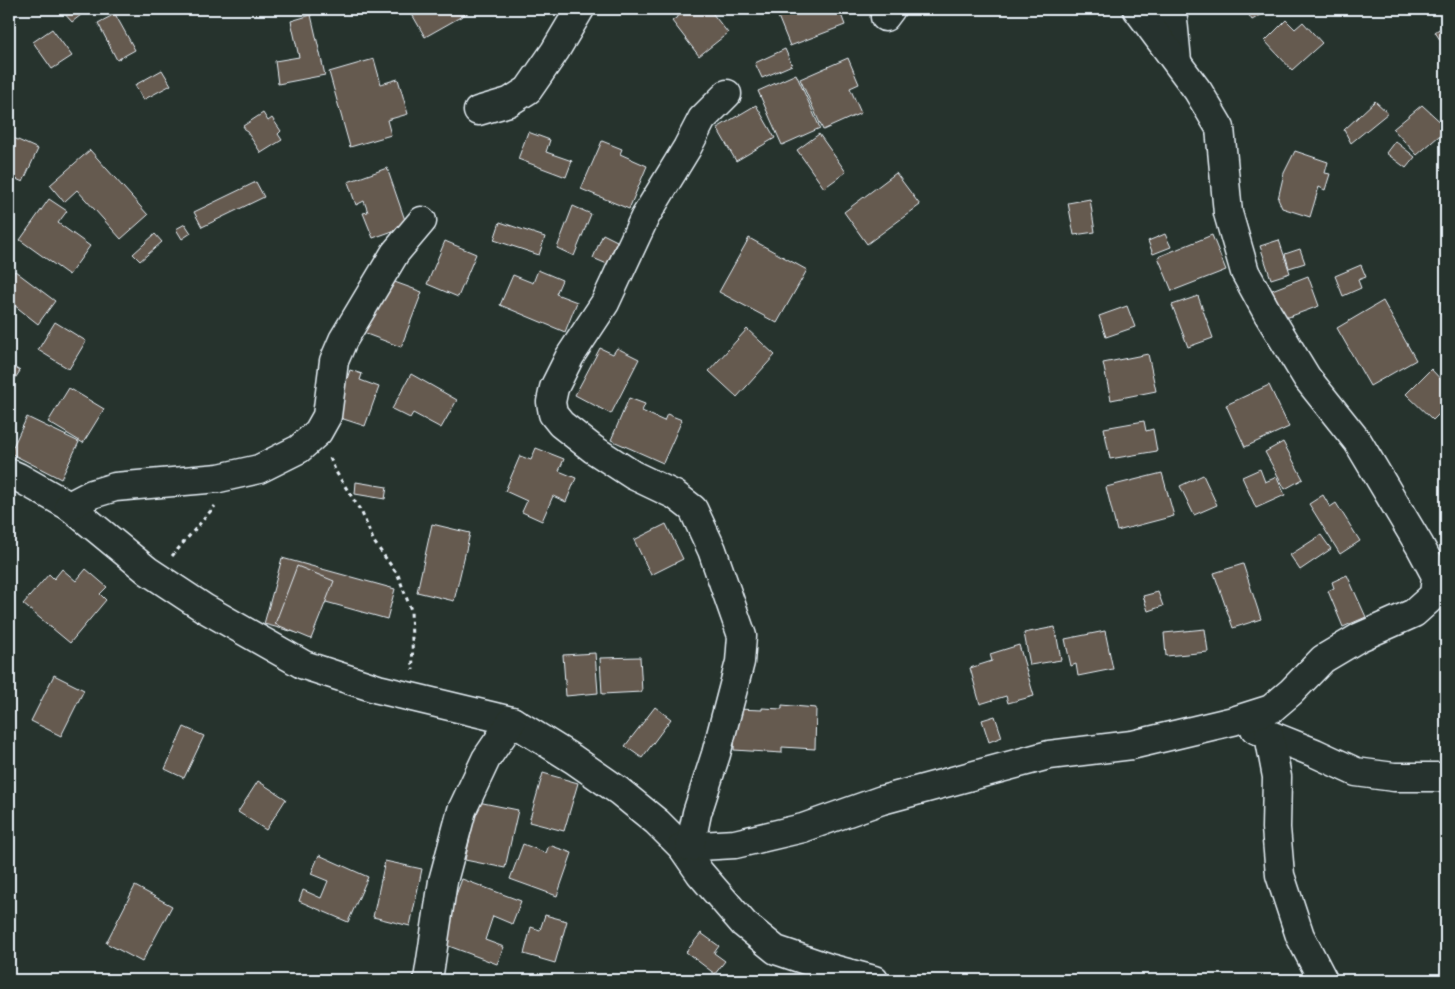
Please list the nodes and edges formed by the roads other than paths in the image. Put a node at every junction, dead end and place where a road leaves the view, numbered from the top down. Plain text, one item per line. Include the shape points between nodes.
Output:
1 (580, 9) edge
2 (1137, 9) edge
3 (1172, 9) edge
4 (1177, 61) junction
5 (727, 94) dead end
6 (478, 111) dead end
7 (422, 221) dead end
8 (9, 473) edge
9 (69, 506) junction
10 (512, 721) junction
11 (1233, 721) junction
12 (1269, 735) junction
13 (1446, 779) edge
14 (686, 847) junction
15 (428, 980) edge
16 (874, 980) edge
17 (1323, 980) edge

1 - 6 street via 528,90 509,102
2 - 4 street
3 - 4 street
4 - 11 street via 1220,128 1228,213 1245,272 1308,378 1358,442 1436,576 1434,594 1414,614 1360,637 1323,659 1271,709
5 - 14 street via 702,119 645,217 605,303 570,356 554,388 551,402 553,414 561,424 593,449 633,475 675,495 693,509 712,550 742,636 740,662 716,754
7 - 9 street via 395,253 343,340 334,361 327,416 318,432 299,448 259,469 219,478 115,486
8 - 9 street
9 - 10 street via 155,575 204,608 304,665 378,688
10 - 14 street via 619,792
10 - 15 street via 486,759 462,810 442,881
11 - 12 street
11 - 14 street via 1132,745 1049,755 882,800 803,828 735,844
12 - 13 street via 1356,772
12 - 17 street via 1277,777 1276,828 1280,875 1300,936
14 - 16 street via 700,873 744,924 776,950

